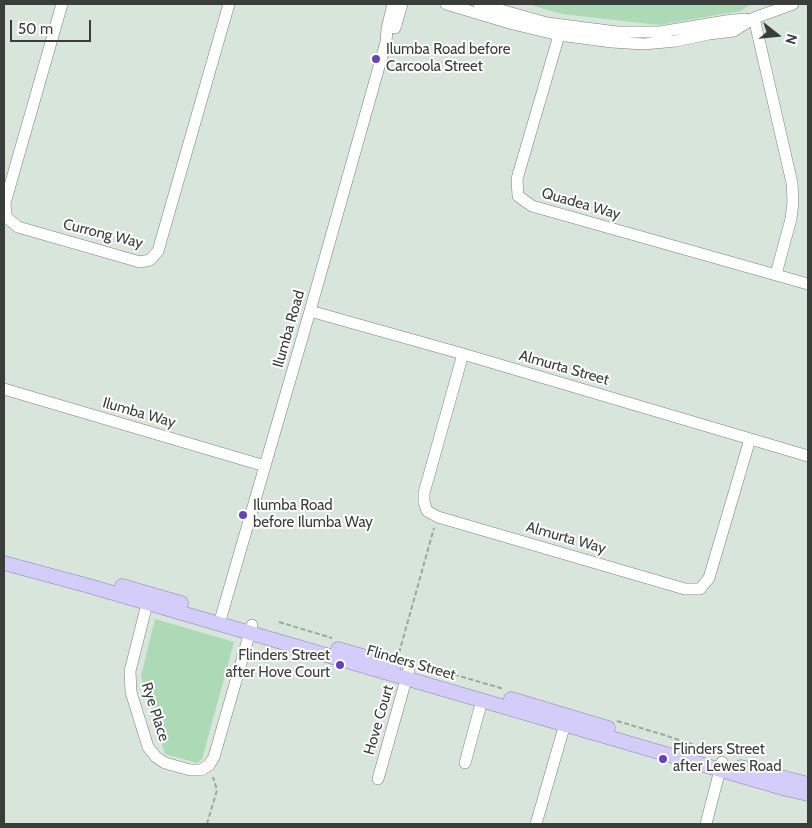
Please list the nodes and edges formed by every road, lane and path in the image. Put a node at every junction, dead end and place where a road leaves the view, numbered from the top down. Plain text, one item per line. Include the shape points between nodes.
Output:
1 (62, 4) edge
2 (229, 4) edge
3 (393, 4) edge
4 (402, 4) edge
5 (446, 4) edge
6 (479, 4) edge
7 (786, 5) edge
8 (754, 18) junction
9 (560, 30) junction
10 (386, 42) junction
11 (776, 274) junction
12 (808, 284) edge
13 (310, 311) junction
14 (463, 354) junction
15 (4, 389) edge
16 (750, 438) junction
17 (808, 456) edge
18 (265, 466) junction
19 (438, 517) junction
20 (4, 554) edge
21 (4, 563) edge
22 (148, 598) junction
23 (220, 620) junction
24 (279, 622) dead end
25 (251, 629) junction
26 (332, 639) dead end
27 (397, 658) dead end
28 (411, 670) junction
29 (507, 689) dead end
30 (482, 700) junction
31 (566, 720) junction
32 (617, 720) dead end
33 (706, 749) dead end
34 (464, 757) dead end
35 (209, 765) junction
36 (721, 766) junction
37 (378, 779) dead end
38 (808, 784) edge
39 (808, 794) edge
40 (207, 824) edge
41 (536, 824) edge
42 (706, 824) edge

1 - 2 street, Currong Way via 5,203 6,217 18,227 140,262 150,260 158,251
3 - 10 street, Ilumba Road
4 - 10 street, Ilumba Road via 395,30
5 - 9 street via 513,24
6 - 9 street
7 - 8 street
8 - 9 street via 734,31 644,44 612,42
8 - 11 street via 792,184 791,219
9 - 11 street, Quadea Way via 517,179 518,196 532,206
10 - 13 street, Ilumba Road
11 - 12 street, Quadea Way
13 - 14 street, Almurta Street
13 - 18 street, Ilumba Road
14 - 16 street, Almurta Street
14 - 19 street via 424,493 427,510
15 - 18 street, Ilumba Way
16 - 17 street, Almurta Street
16 - 19 street, Almurta Way via 710,578 700,589 685,589
18 - 23 street, Ilumba Road
19 - 27 path
20 - 22 main road, Flinders Street
21 - 22 main road, Flinders Street
22 - 23 main road, Flinders Street
22 - 35 street, Rye Place via 130,682 148,747 165,763 190,770 201,770
23 - 25 main road, Flinders Street
24 - 26 path
25 - 28 main road, Flinders Street
25 - 35 street
28 - 29 path
28 - 30 main road, Flinders Street
28 - 31 main road, Flinders Street
28 - 37 street, Hove Court
30 - 31 main road, Flinders Street
30 - 34 street
31 - 36 main road, Flinders Street
31 - 41 street
32 - 33 path
35 - 40 path via 217,790
36 - 38 main road, Flinders Street
36 - 39 main road, Flinders Street via 786,790
36 - 42 street

